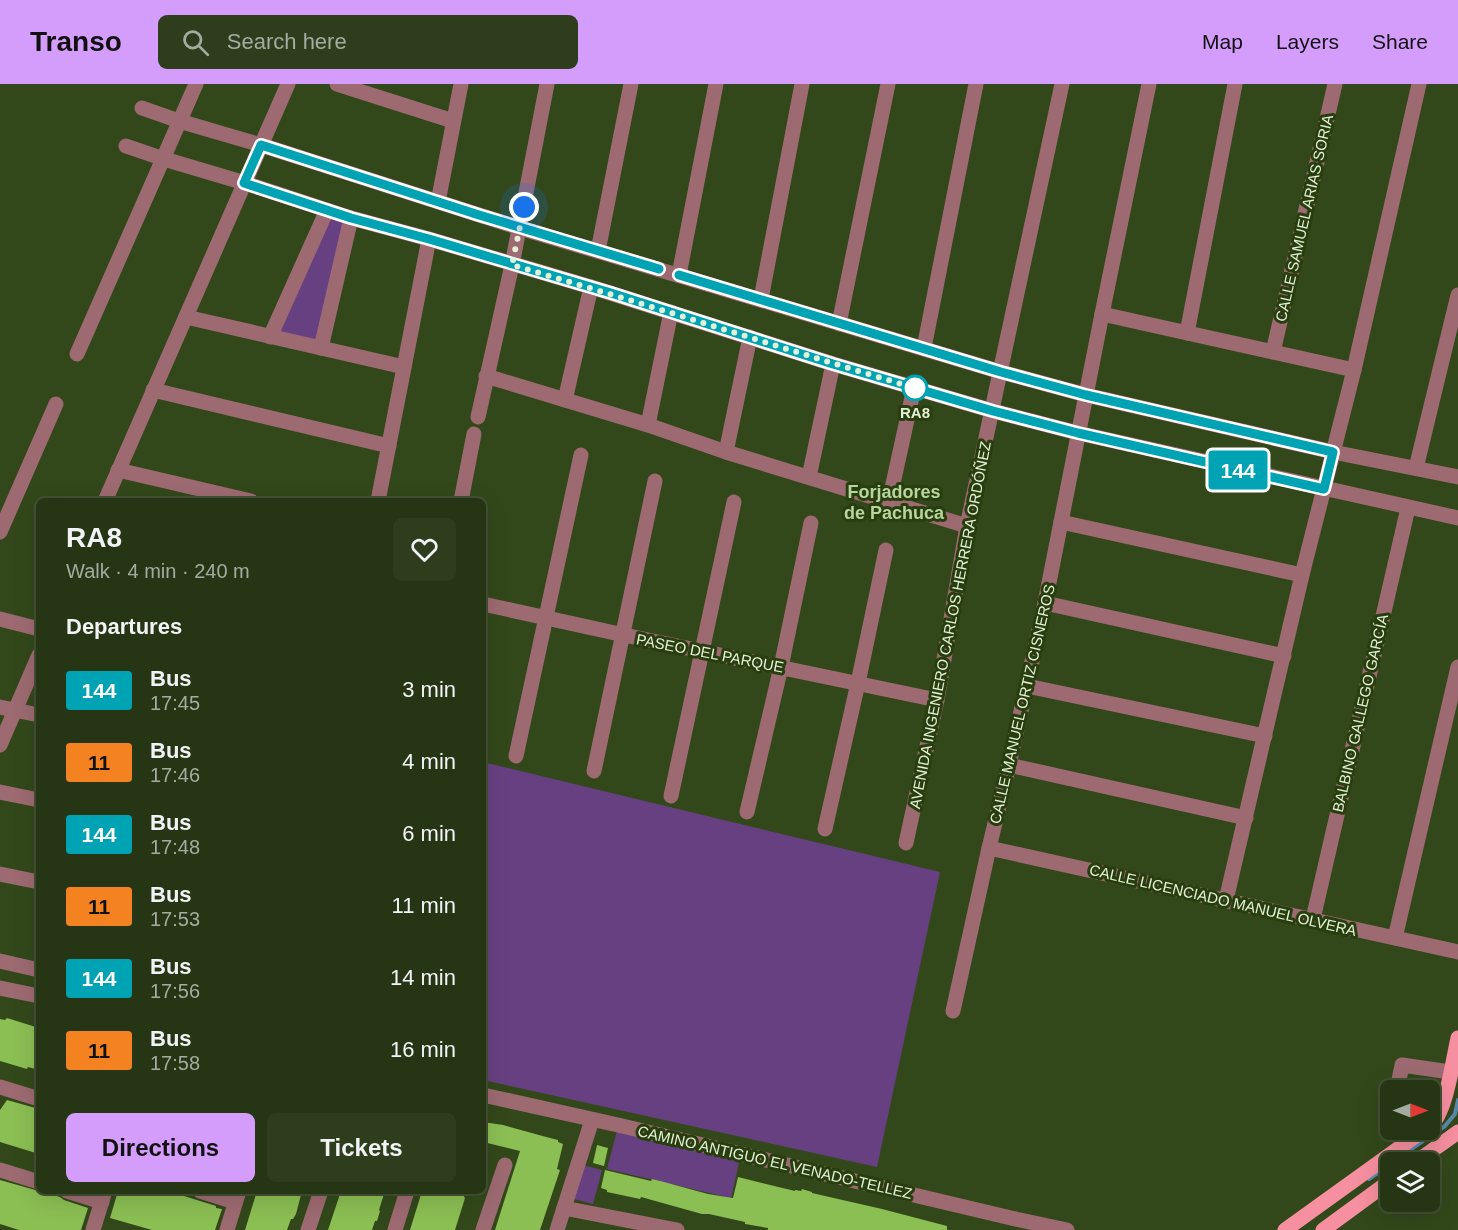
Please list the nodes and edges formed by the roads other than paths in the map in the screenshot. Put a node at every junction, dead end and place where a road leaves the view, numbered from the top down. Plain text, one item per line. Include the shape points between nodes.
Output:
1 (196, 84) edge
2 (288, 84) edge
3 (337, 84) edge
4 (461, 84) edge
5 (547, 84) edge
6 (631, 84) edge
7 (716, 84) edge
8 (802, 84) edge
9 (888, 84) edge
10 (976, 84) edge
11 (1062, 84) edge
12 (1149, 84) edge
13 (1235, 84) edge
14 (1335, 84) edge
15 (1419, 84) edge
16 (142, 108) dead end
17 (179, 121) junction
18 (453, 121) junction
19 (261, 145) junction
20 (126, 146) dead end
21 (164, 159) junction
22 (244, 183) junction
23 (438, 202) junction
24 (327, 210) junction
25 (351, 218) junction
26 (520, 228) junction
27 (429, 239) junction
28 (598, 251) junction
29 (512, 265) junction
30 (679, 275) junction
31 (591, 287) junction
32 (1458, 295) edge
33 (761, 299) junction
34 (671, 312) junction
35 (1102, 314) junction
36 (186, 317) junction
37 (839, 324) junction
38 (1187, 333) junction
39 (270, 337) junction
40 (750, 337) junction
41 (321, 348) junction
42 (924, 348) junction
43 (1273, 352) junction
44 (77, 354) dead end
45 (833, 364) junction
46 (404, 367) junction
47 (1354, 370) junction
48 (1001, 372) junction
49 (486, 376) junction
50 (914, 388) junction
51 (153, 390) junction
52 (1086, 395) junction
53 (565, 400) junction
54 (56, 404) dead end
55 (993, 411) junction
56 (478, 417) dead end
57 (648, 425) junction
58 (1078, 433) junction
59 (474, 434) dead end
60 (389, 446) junction
61 (726, 452) junction
62 (1333, 452) junction
63 (581, 455) dead end
64 (1416, 468) junction
65 (118, 470) junction
66 (809, 477) junction
67 (1458, 477) edge
68 (656, 481) dead end
69 (1324, 489) junction
70 (106, 498) edge
71 (238, 498) edge
72 (379, 498) edge
73 (462, 498) edge
74 (734, 502) dead end
75 (889, 502) junction
76 (1408, 508) junction
77 (1458, 518) edge
78 (1061, 522) junction
79 (811, 523) dead end
80 (967, 526) junction
81 (0, 532) edge
82 (886, 550) dead end
83 (1302, 575) junction
84 (1045, 603) junction
85 (486, 605) edge
86 (546, 617) junction
87 (0, 619) edge
88 (36, 628) edge
89 (624, 635) junction
90 (702, 652) junction
91 (1284, 656) junction
92 (36, 662) edge
93 (781, 667) junction
94 (1458, 667) edge
95 (858, 683) junction
96 (1027, 686) junction
97 (937, 700) junction
98 (0, 707) edge
99 (16, 710) junction
100 (36, 714) edge
101 (1265, 736) junction
102 (0, 745) edge
103 (516, 756) dead end
104 (1009, 765) junction
105 (594, 771) dead end
106 (0, 792) edge
107 (671, 796) dead end
108 (36, 799) edge
109 (747, 812) dead end
110 (1246, 818) junction
111 (825, 829) dead end
112 (906, 843) dead end
113 (989, 848) junction
114 (0, 874) edge
115 (36, 881) edge
116 (1226, 900) junction
117 (1312, 919) junction
118 (1395, 938) junction
119 (1458, 952) edge
120 (0, 961) edge
121 (36, 968) edge
122 (0, 988) edge
123 (36, 995) edge
124 (953, 1011) dead end
125 (1458, 1038) edge
126 (1450, 1072) junction
127 (1399, 1080) edge
128 (0, 1087) edge
129 (486, 1096) edge
130 (1440, 1096) edge
131 (36, 1098) edge
132 (592, 1120) junction
133 (1458, 1132) edge
134 (1410, 1140) edge
135 (1430, 1152) edge
136 (505, 1165) dead end
137 (0, 1170) edge
138 (36, 1181) edge
139 (1380, 1188) edge
140 (489, 1191) edge
141 (85, 1194) edge
142 (320, 1194) edge
143 (406, 1194) edge
144 (237, 1196) edge
145 (103, 1197) edge
146 (564, 1208) junction
147 (1047, 1228) edge
148 (668, 1229) edge
149 (93, 1230) edge
150 (227, 1230) edge
151 (308, 1230) edge
152 (395, 1230) edge
153 (483, 1230) edge
154 (557, 1230) edge
155 (1067, 1230) edge
156 (1285, 1230) edge
157 (1323, 1230) edge

1 - 17 street
2 - 19 street
3 - 18 street
4 - 18 street
5 - 26 street
6 - 28 street
7 - 30 street
8 - 33 street
9 - 37 street
10 - 42 street
11 - 48 street, AVENIDA INGENIERO CARLOS HERRERA ORDÓÑEZ
12 - 35 street, CALLE MANUEL ORTIZ CISNEROS
13 - 38 street
14 - 43 street, CALLE SAMUEL ARIAS SORIA
15 - 47 street
16 - 17 street
17 - 19 street
17 - 21 street
18 - 23 street
19 - 22 street
19 - 23 street
20 - 21 street
21 - 22 street
21 - 44 street
22 - 24 street
22 - 36 street
23 - 26 street
24 - 25 street
24 - 39 street
25 - 27 street
25 - 41 street
26 - 28 street
26 - 29 street
27 - 29 street
27 - 46 street
28 - 30 street
29 - 31 street
29 - 49 street
30 - 33 street
31 - 34 street
31 - 53 street
32 - 64 street
33 - 37 street
34 - 40 street
34 - 57 street
35 - 38 street
35 - 52 street, CALLE MANUEL ORTIZ CISNEROS
36 - 39 street
36 - 51 street
37 - 42 street
38 - 43 street
39 - 41 street
40 - 45 street
40 - 61 street
41 - 46 street
42 - 48 street
43 - 47 street
45 - 50 street
45 - 66 street
46 - 60 street
47 - 62 street
48 - 52 street
48 - 55 street, AVENIDA INGENIERO CARLOS HERRERA ORDÓÑEZ
49 - 53 street
49 - 56 street
50 - 55 street
50 - 75 street
51 - 60 street
51 - 65 street
52 - 58 street, CALLE MANUEL ORTIZ CISNEROS
52 - 62 street
53 - 57 street
54 - 81 street
55 - 58 street
55 - 80 street, AVENIDA INGENIERO CARLOS HERRERA ORDÓÑEZ
57 - 61 street
58 - 69 street
58 - 78 street, CALLE MANUEL ORTIZ CISNEROS
59 - 73 street
60 - 72 street
61 - 66 street
62 - 64 street
62 - 69 street
63 - 86 street
64 - 67 street
65 - 70 street
65 - 71 street
66 - 75 street
68 - 89 street
69 - 76 street
69 - 83 street
74 - 90 street
75 - 80 street
76 - 77 street
76 - 117 street, BALBINO GALLEGO GARCÍA
78 - 83 street
78 - 84 street, CALLE MANUEL ORTIZ CISNEROS
79 - 93 street
80 - 97 street, AVENIDA INGENIERO CARLOS HERRERA ORDÓÑEZ
82 - 95 street
83 - 91 street
84 - 91 street
84 - 96 street, CALLE MANUEL ORTIZ CISNEROS
85 - 86 street, PASEO DEL PARQUE
86 - 89 street, PASEO DEL PARQUE
86 - 103 street
87 - 88 street
89 - 90 street, PASEO DEL PARQUE
89 - 105 street
90 - 93 street, PASEO DEL PARQUE
90 - 107 street
91 - 101 street
92 - 99 street
93 - 95 street, PASEO DEL PARQUE
93 - 109 street
94 - 118 street
95 - 97 street, PASEO DEL PARQUE
95 - 111 street
96 - 101 street
96 - 104 street, CALLE MANUEL ORTIZ CISNEROS
97 - 112 street, AVENIDA INGENIERO CARLOS HERRERA ORDÓÑEZ
98 - 99 street
99 - 100 street
99 - 102 street
101 - 110 street
104 - 110 street
104 - 113 street, CALLE MANUEL ORTIZ CISNEROS
106 - 108 street
110 - 116 street
113 - 116 street, CALLE LICENCIADO MANUEL OLVERA
113 - 124 street, CALLE MANUEL ORTIZ CISNEROS
114 - 115 street
116 - 117 street, CALLE LICENCIADO MANUEL OLVERA
117 - 118 street, CALLE LICENCIADO MANUEL OLVERA
118 - 119 street, CALLE LICENCIADO MANUEL OLVERA
120 - 121 street
122 - 123 street
125 - 126 main road
126 - 127 street via 1402,1065
126 - 130 main road
128 - 131 street
129 - 132 street, CAMINO ANTIGUO EL VENADO-TELLEZ
132 - 146 street
132 - 147 street, CAMINO ANTIGUO EL VENADO-TELLEZ
133 - 135 main road
134 - 156 main road
136 - 140 street
137 - 138 street
139 - 157 main road
140 - 153 street
141 - 145 street
142 - 151 street
143 - 152 street
144 - 150 street
145 - 149 street
146 - 148 street
146 - 154 street
147 - 155 street, CAMINO ANTIGUO EL VENADO-TELLEZ

